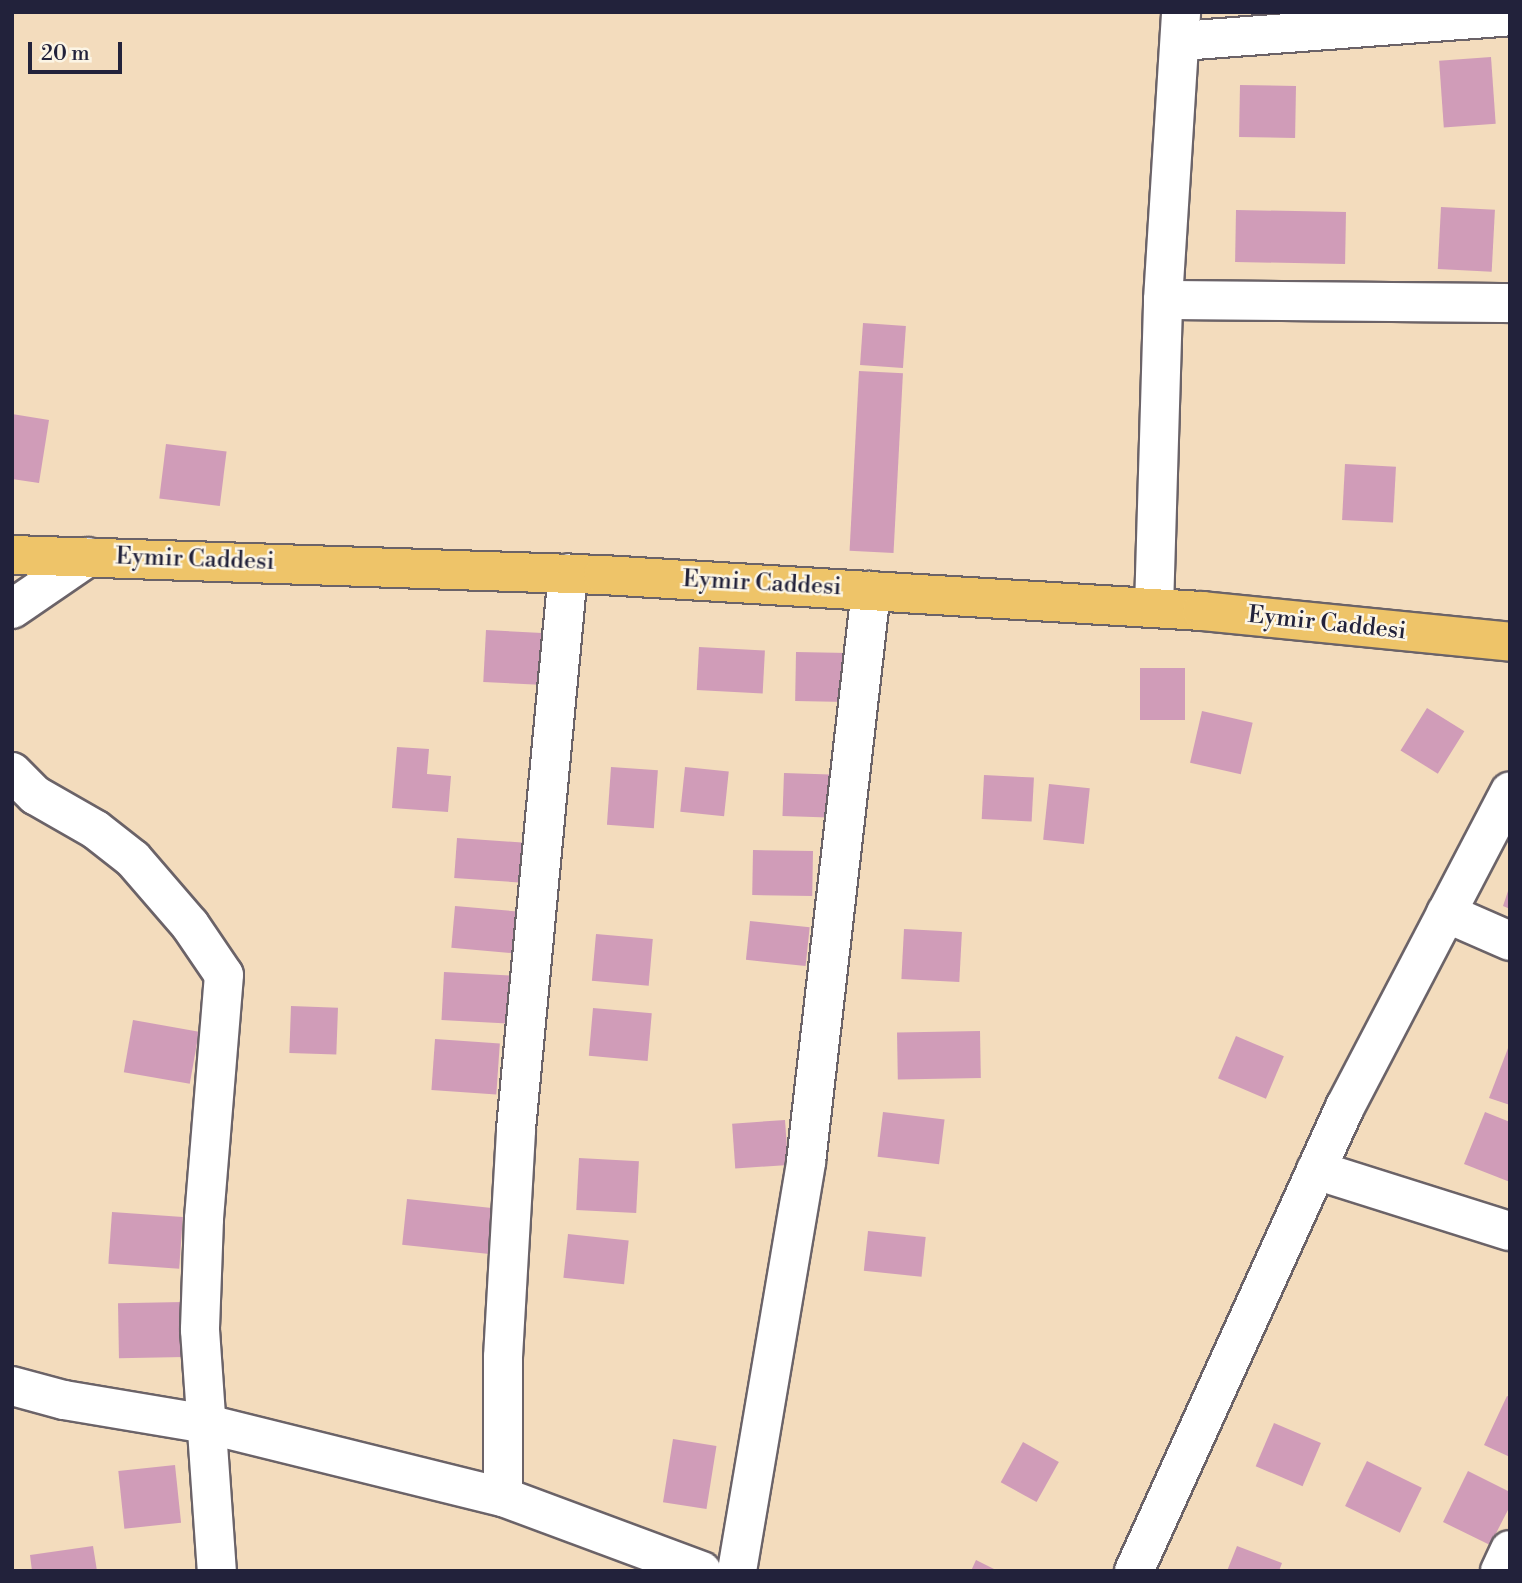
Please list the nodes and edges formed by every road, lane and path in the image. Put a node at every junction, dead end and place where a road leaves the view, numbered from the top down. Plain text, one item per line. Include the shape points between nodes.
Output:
1 (1510, 16) edge
2 (1181, 27) edge
3 (1163, 300) junction
4 (1510, 303) edge
5 (12, 555) edge
6 (88, 557) junction
7 (568, 573) junction
8 (872, 591) junction
9 (1154, 608) junction
10 (12, 609) edge
11 (1510, 642) edge
12 (12, 772) edge
13 (1510, 791) edge
14 (1446, 914) junction
15 (1510, 941) edge
16 (1316, 1170) junction
17 (1510, 1231) edge
18 (12, 1386) edge
19 (207, 1424) junction
20 (503, 1497) junction
21 (1510, 1550) edge
22 (217, 1571) edge
23 (702, 1571) edge
24 (737, 1571) edge
25 (1134, 1571) edge
26 (1500, 1571) edge

1 - 2 street
2 - 3 street
3 - 4 street
3 - 9 street
5 - 6 main road, Eymir Caddesi
6 - 7 main road, Eymir Caddesi
6 - 10 street
7 - 8 main road, Eymir Caddesi
7 - 20 street via 516,1129 503,1357
8 - 9 main road, Eymir Caddesi
8 - 24 street via 806,1161
9 - 11 main road, Eymir Caddesi
12 - 19 street via 35,795 96,830 133,859 190,925 224,975 204,1219 201,1330
13 - 14 street
14 - 15 street
14 - 16 street
16 - 17 street
16 - 25 street
18 - 19 street via 64,1400
19 - 20 street
19 - 22 street
20 - 23 street
21 - 26 street

